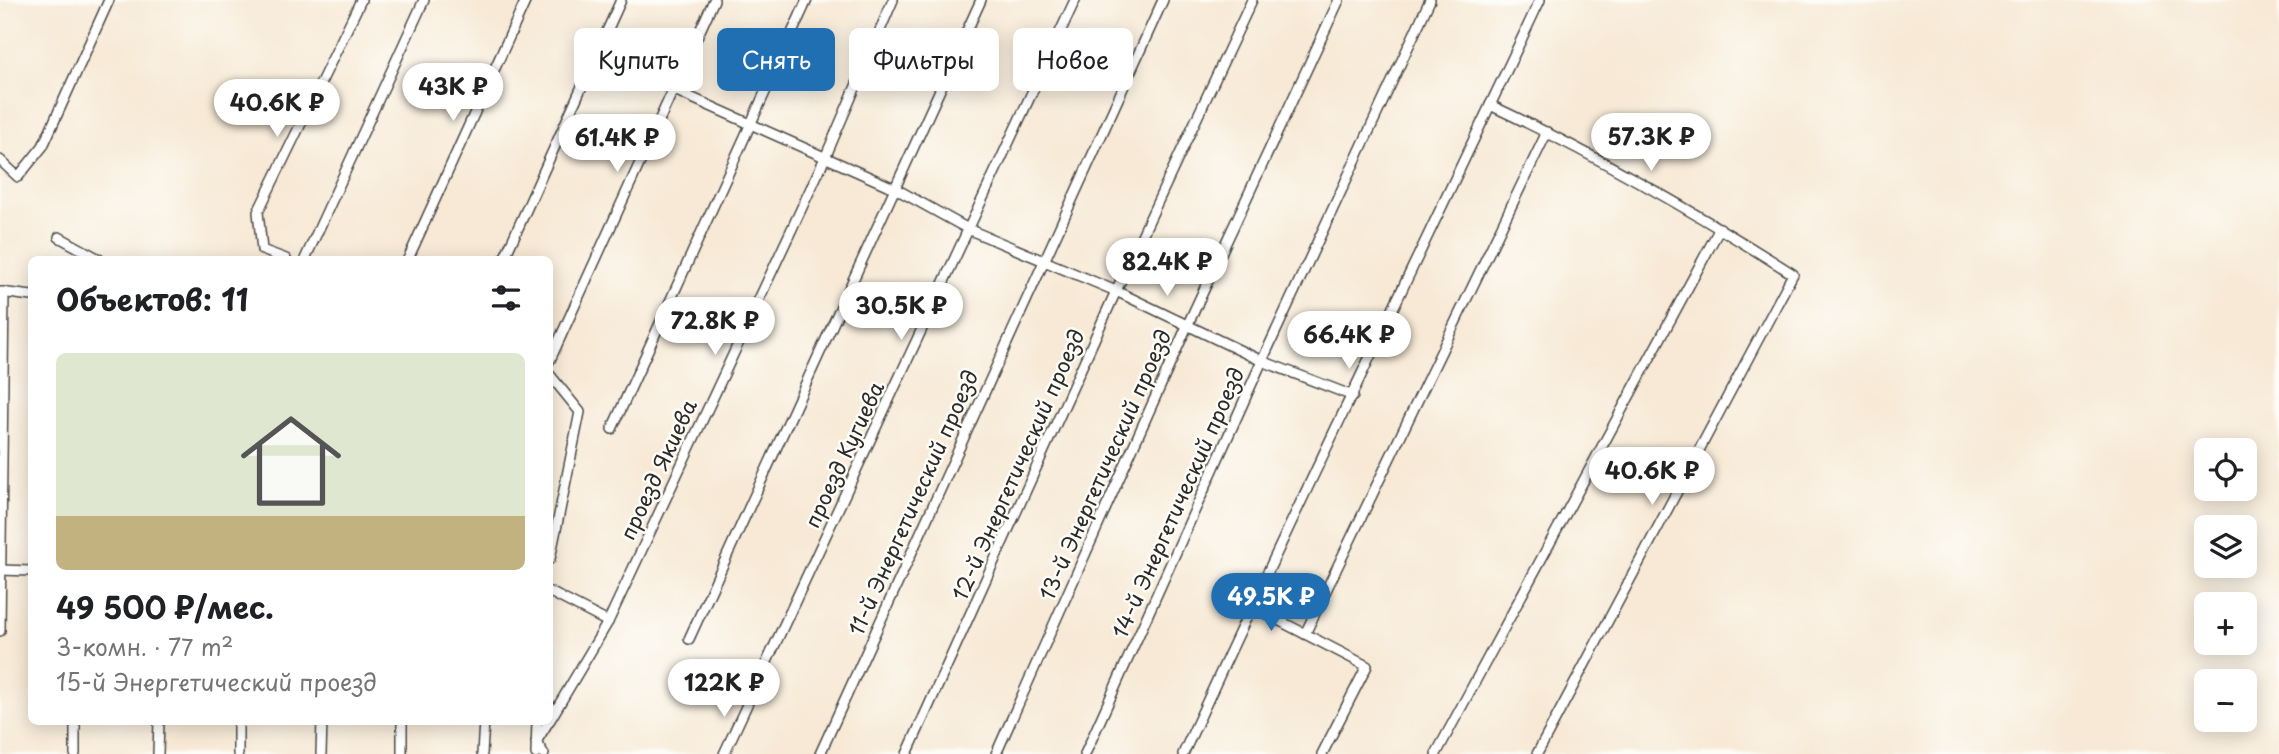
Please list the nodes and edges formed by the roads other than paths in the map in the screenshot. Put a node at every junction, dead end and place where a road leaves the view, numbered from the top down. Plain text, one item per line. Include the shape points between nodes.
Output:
1 (108, 0) edge
2 (361, 0) edge
3 (424, 0) edge
4 (526, 0) edge
5 (621, 0) edge
6 (713, 0) edge
7 (807, 0) edge
8 (893, 0) edge
9 (981, 0) edge
10 (1075, 0) edge
11 (1163, 0) edge
12 (1252, 0) edge
13 (1339, 0) edge
14 (1430, 0) edge
15 (1539, 0) edge
16 (608, 28) edge
17 (700, 28) edge
18 (580, 91) edge
19 (671, 91) edge
20 (677, 91) edge
21 (1490, 105) junction
22 (751, 124) junction
23 (1547, 132) junction
24 (825, 158) junction
25 (0, 160) edge
26 (896, 189) junction
27 (1720, 228) junction
28 (970, 230) junction
29 (59, 237) dead end
30 (261, 254) edge
31 (90, 256) edge
32 (306, 256) edge
33 (409, 256) edge
34 (505, 256) edge
35 (1044, 258) junction
36 (1116, 290) junction
37 (2, 292) edge
38 (28, 295) edge
39 (1188, 324) junction
40 (553, 353) edge
41 (1262, 361) junction
42 (553, 380) edge
43 (1353, 396) junction
44 (612, 429) dead end
45 (553, 544) edge
46 (1, 570) edge
47 (28, 571) edge
48 (553, 594) edge
49 (1251, 606) junction
50 (608, 622) junction
51 (0, 631) edge
52 (1305, 634) junction
53 (689, 639) dead end
54 (553, 713) edge
55 (75, 725) edge
56 (159, 725) edge
57 (238, 725) edge
58 (322, 725) edge
59 (402, 725) edge
60 (484, 725) edge
61 (537, 725) edge
62 (546, 725) edge
63 (536, 742) junction
64 (75, 754) edge
65 (158, 754) edge
66 (238, 754) edge
67 (321, 754) edge
68 (402, 754) edge
69 (482, 754) edge
70 (536, 754) edge
71 (544, 754) edge
72 (724, 754) edge
73 (820, 754) edge
74 (907, 754) edge
75 (996, 754) edge
76 (1085, 754) edge
77 (1183, 754) edge
78 (1322, 754) edge
79 (1436, 754) edge
80 (1537, 754) edge

1 - 25 street via 43,146 18,177
2 - 30 street via 258,212
3 - 32 street
4 - 33 street
5 - 16 street
6 - 17 street
7 - 22 street
8 - 24 street, проезд Якиева
9 - 26 street
10 - 28 street, проезд Кугиева
11 - 35 street, 11-й Энергетический проезд
12 - 36 street, 12-й Энергетический проезд
13 - 39 street, 13-й Энергетический проезд
14 - 41 street, 14-й Энергетический проезд
15 - 21 street
18 - 34 street
19 - 40 street
20 - 22 street
21 - 23 street
21 - 43 street
22 - 24 street
22 - 44 street
23 - 27 street
23 - 52 street
24 - 26 street
24 - 50 street, проезд Якиева
26 - 28 street
26 - 53 street
27 - 79 street
27 - 80 street via 1793,274
28 - 35 street
28 - 72 street, проезд Кугиева
29 - 31 street
35 - 36 street
35 - 73 street, 11-й Энергетический проезд
36 - 39 street
36 - 74 street, 12-й Энергетический проезд
37 - 38 street
37 - 46 street
39 - 41 street
39 - 75 street, 13-й Энергетический проезд
41 - 43 street
41 - 76 street, 14-й Энергетический проезд
42 - 45 street via 580,412
43 - 49 street
46 - 47 street
46 - 51 street
48 - 50 street
49 - 52 street
49 - 77 street
50 - 54 street, проезд Якиева
52 - 78 street via 1367,666
55 - 64 street
56 - 65 street
57 - 66 street
58 - 67 street
59 - 68 street
60 - 69 street
61 - 63 street
62 - 63 street, проезд Якиева
63 - 70 street
63 - 71 street

